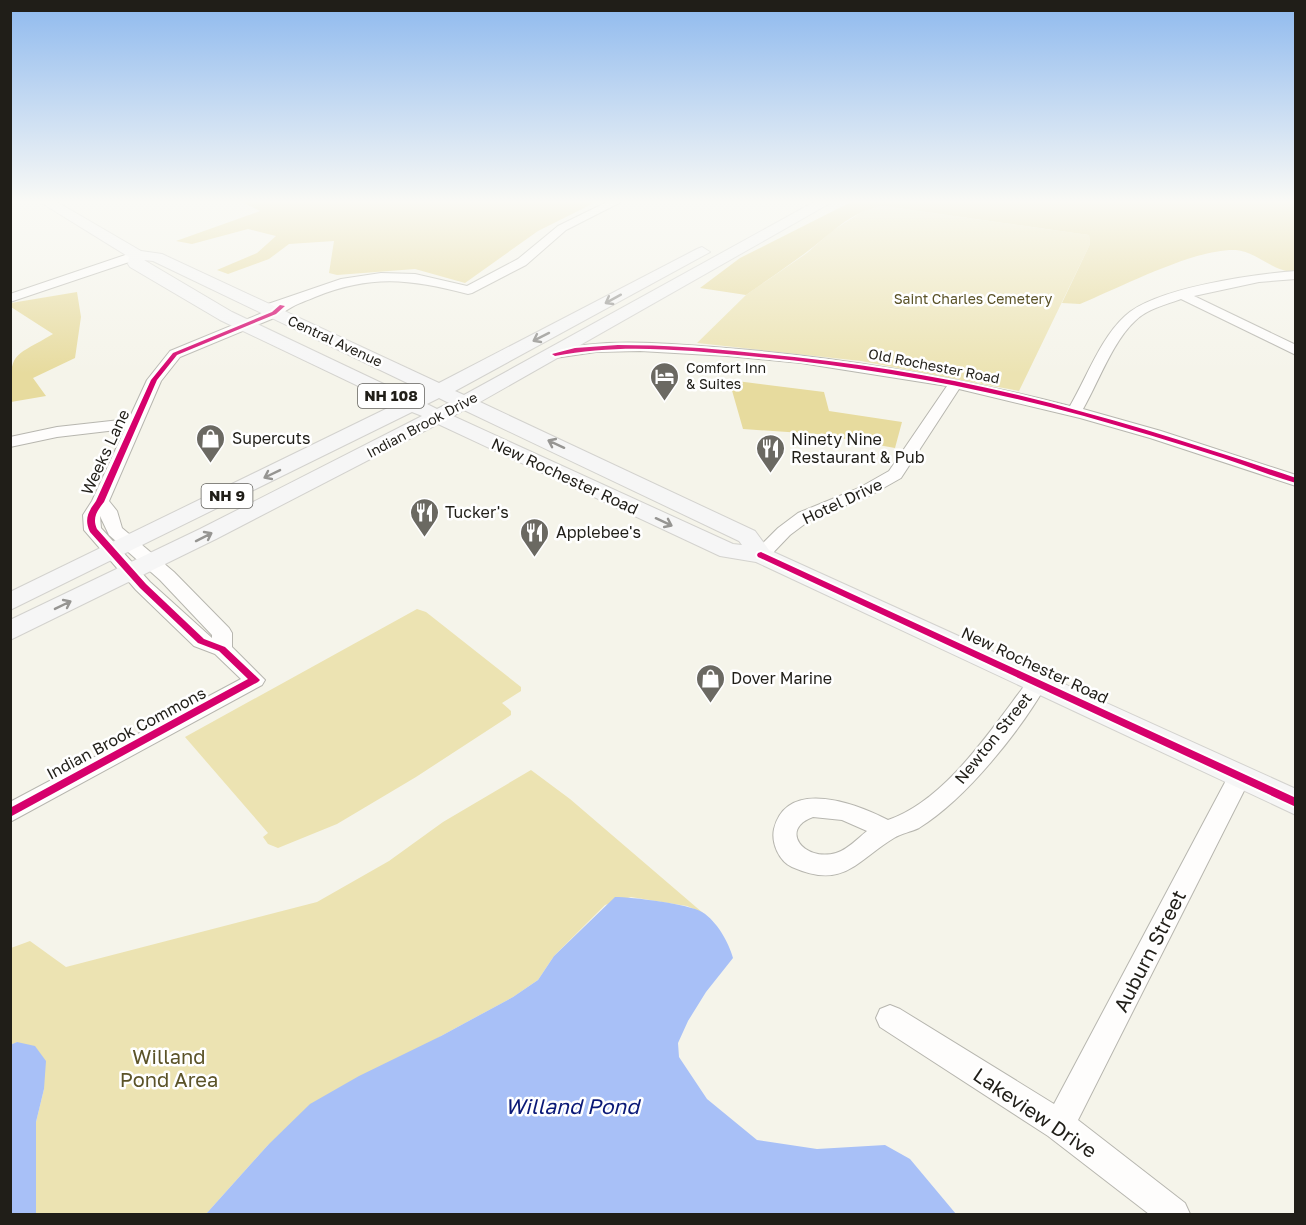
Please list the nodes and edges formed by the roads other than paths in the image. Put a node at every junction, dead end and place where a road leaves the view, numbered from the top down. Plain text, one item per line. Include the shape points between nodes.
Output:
1 (125, 259) edge
2 (137, 259) edge
3 (161, 259) edge
4 (525, 259) edge
5 (687, 259) edge
6 (723, 259) edge
7 (1296, 275) edge
8 (1184, 296) junction
9 (10, 298) edge
10 (274, 309) junction
11 (240, 322) junction
12 (606, 325) junction
13 (674, 348) junction
14 (1296, 351) edge
15 (555, 354) junction
16 (500, 358) junction
17 (396, 369) junction
18 (346, 374) junction
19 (510, 379) junction
20 (956, 383) junction
21 (441, 390) junction
22 (466, 402) junction
23 (411, 405) junction
24 (1075, 410) junction
25 (437, 418) junction
26 (135, 423) junction
27 (523, 428) junction
28 (476, 435) junction
29 (348, 436) junction
30 (10, 442) edge
31 (357, 459) junction
32 (1296, 481) edge
33 (120, 547) junction
34 (761, 555) junction
35 (141, 567) junction
36 (10, 602) edge
37 (10, 631) edge
38 (255, 680) joint
39 (1038, 682) junction
40 (1239, 777) junction
41 (1296, 803) edge
42 (10, 813) edge
43 (887, 830) dead end
44 (890, 1018) dead end
45 (1059, 1125) junction
46 (1174, 1215) edge

1 - 9 street
2 - 11 main road, Central Avenue / NH 9 via 136,264
3 - 10 main road, Central Avenue / NH 9
4 - 10 street, Weeks Lane via 468,290 424,278 380,276 340,284
5 -> 16 main road, Indian Brook Drive
6 - 12 main road, Indian Brook Drive
7 - 8 street via 1263,277
8 - 14 street
8 - 24 street via 1146,306 1130,319
10 - 11 street, Weeks Lane
10 - 17 main road, Central Avenue / NH 9
11 - 18 main road, Central Avenue / NH 9
11 - 26 street, Weeks Lane via 175,354 154,380
12 - 13 street via 601,333 608,342
12 - 15 main road, Indian Brook Drive
13 - 15 street, Old Rochester Road via 583,348
13 - 20 street, Old Rochester Road via 845,363
15 - 19 main road, Indian Brook Drive
16 - 17 main road via 440,369
16 - 21 main road, Indian Brook Drive
17 - 21 main road, Central Avenue / NH 9
18 - 23 main road, Central Avenue / NH 108
18 - 29 main road, NH 9 via 366,404 364,416
19 - 22 main road, Indian Brook Drive
19 - 27 main road via 502,398
20 - 24 street, Old Rochester Road
20 - 34 street, Hotel Drive via 895,474 881,484 809,514 785,530
21 - 22 main road, Central Avenue / NH 9
21 - 23 main road, Indian Brook Drive
22 - 25 main road, Indian Brook Drive / NH 9
22 - 27 main road, New Rochester Road / NH 108
23 - 25 main road, Central Avenue / NH 108
23 - 29 main road, Indian Brook Drive / NH 9
24 - 32 street, Old Rochester Road
25 - 28 main road, New Rochester Road / NH 108
25 - 31 main road, Indian Brook Drive / NH 9
26 - 30 street
26 - 33 street, Weeks Lane via 100,502 91,513 91,525
34 -> 27 main road, New Rochester Road / NH 108 via 747,536
28 - 31 main road via 421,439
28 -> 34 main road, New Rochester Road / NH 108 via 728,551
29 -> 33 main road, Indian Brook Drive / NH 9
35 -> 31 main road, Indian Brook Drive / NH 9
33 - 35 street, Weeks Lane
33 - 36 main road, Indian Brook Drive / NH 9
34 - 39 main road, New Rochester Road / NH 108
37 -> 35 main road, Indian Brook Drive / NH 9
35 - 38 street, Weeks Lane via 201,641 222,649
38 - 42 street, Indian Brook Commons
39 - 40 main road, New Rochester Road / NH 108
39 - 43 street, Newton Street via 976,764 938,801 911,821
40 - 41 main road, New Rochester Road / NH 108
40 - 45 street, Auburn Street
44 - 45 street, Lakeview Drive
45 - 46 street, Lakeview Drive

